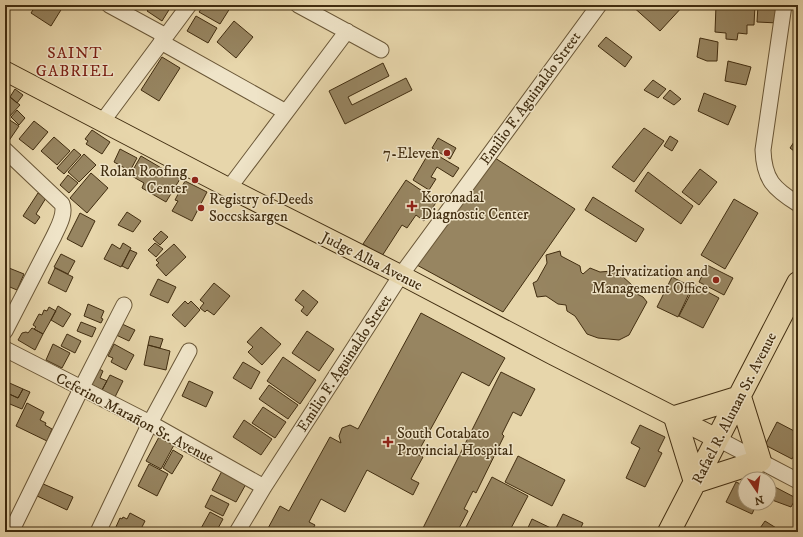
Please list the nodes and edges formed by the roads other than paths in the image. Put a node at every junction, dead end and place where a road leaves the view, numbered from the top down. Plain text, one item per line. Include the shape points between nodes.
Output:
1 (109, 5) edge
2 (189, 5) edge
3 (298, 5) edge
4 (599, 5) edge
5 (784, 5) edge
6 (347, 31) junction
7 (163, 39) junction
8 (381, 50) dead end
9 (5, 71) edge
10 (286, 112) junction
11 (102, 122) junction
12 (5, 150) edge
13 (229, 188) junction
14 (798, 204) edge
15 (401, 275) junction
16 (798, 283) edge
17 (124, 305) dead end
18 (5, 331) edge
19 (5, 349) edge
20 (190, 350) dead end
21 (81, 388) junction
22 (740, 397) junction
23 (675, 417) junction
24 (150, 423) junction
25 (718, 439) junction
26 (760, 461) junction
27 (798, 481) edge
28 (695, 482) junction
29 (264, 488) junction
30 (11, 532) edge
31 (98, 532) edge
32 (237, 532) edge
33 (669, 532) edge

1 - 7 street
2 - 7 street
3 - 6 street
4 - 15 street, Emilio F. Aguinaldo Street
5 - 14 street via 763,150 764,162 772,184
6 - 8 street
6 - 10 street
7 - 10 street
7 - 11 street
9 - 11 main road, Judge Alba Avenue
10 - 13 street
11 - 13 main road, Judge Alba Avenue
12 - 18 street via 62,204 63,208 54,236
13 - 15 main road, Judge Alba Avenue
15 - 23 main road, Judge Alba Avenue
15 - 29 street, Emilio F. Aguinaldo Street
16 - 22 highway, Rafael R. Alunan Sr. Avenue
17 - 21 street
19 - 21 street, Ceferino Marañon Sr. Avenue
20 - 24 street
21 - 24 street, Ceferino Marañon Sr. Avenue
21 - 30 street
22 - 23 highway
22 - 25 highway, Rafael R. Alunan Sr. Avenue
22 - 26 highway
23 - 25 main road, Judge Alba Avenue
23 - 28 highway
24 - 29 street, Ceferino Marañon Sr. Avenue
24 - 31 street
25 - 26 street
25 - 28 highway, Rafael R. Alunan Sr. Avenue
26 - 27 street
26 - 28 highway
28 - 33 highway, Rafael R. Alunan Sr. Avenue
29 - 32 street, Emilio F. Aguinaldo Street

